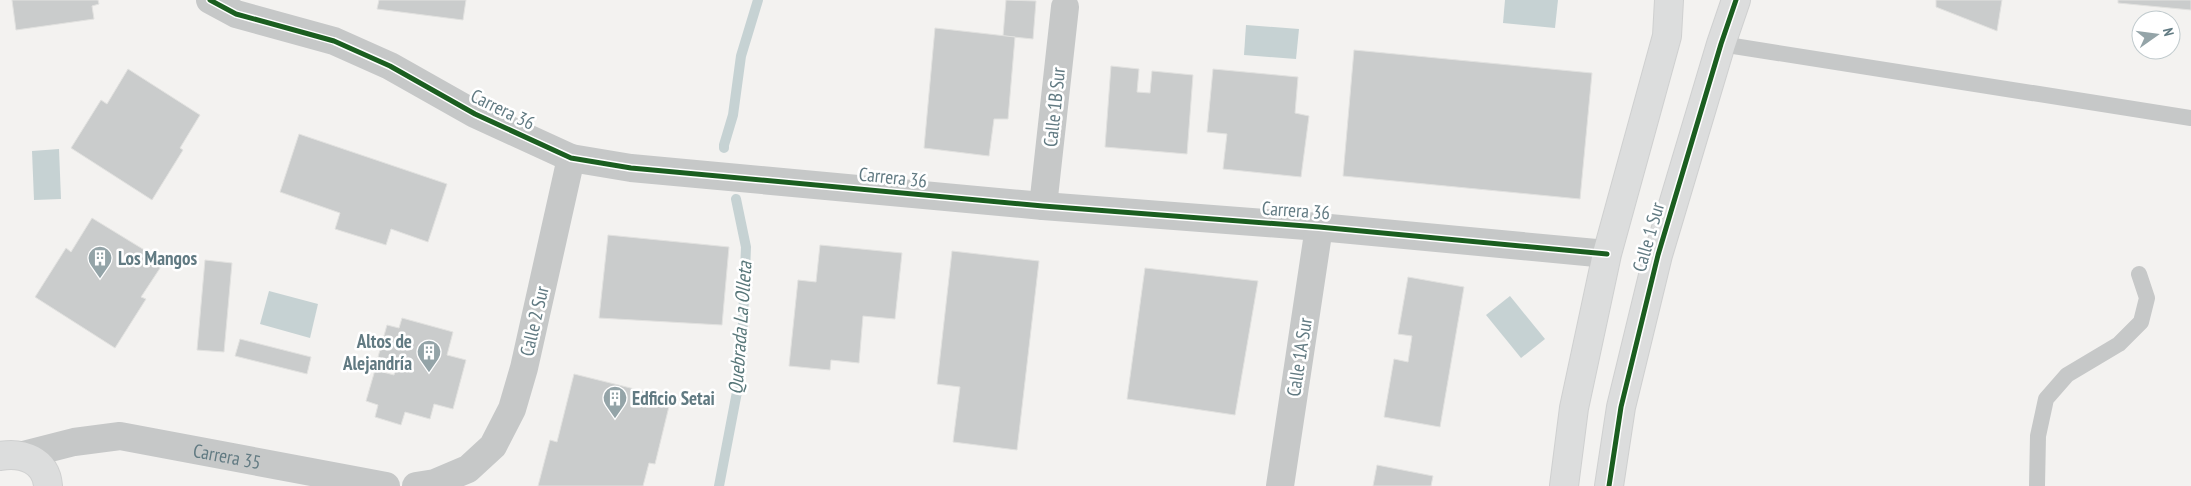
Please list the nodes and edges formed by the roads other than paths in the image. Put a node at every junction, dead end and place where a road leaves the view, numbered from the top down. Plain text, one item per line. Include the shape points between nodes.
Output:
1 (210, 0) edge
2 (1669, 0) edge
3 (1736, 0) edge
4 (1065, 3) edge
5 (1721, 44) junction
6 (2191, 118) edge
7 (571, 158) junction
8 (1043, 206) junction
9 (1319, 227) junction
10 (1607, 254) junction
11 (2139, 274) dead end
12 (68, 444) junction
13 (12, 456) edge
14 (48, 484) edge
15 (386, 486) edge
16 (416, 486) edge
17 (1280, 486) edge
18 (1564, 486) edge
19 (1609, 486) edge
20 (2037, 486) edge

1 - 7 street, Carrera 36 via 236,14 334,41 390,66 475,114
2 - 10 street, Calle 1 Sur via 1667,36
3 - 5 street, Calle 1 Sur
4 - 8 street, Calle 1B Sur
5 - 6 lane
5 - 19 street, Calle 1 Sur via 1658,255 1621,408
7 - 8 street, Carrera 36 via 631,168
7 - 16 street, Calle 2 Sur via 512,409 493,446 468,469 435,483
8 - 9 street, Carrera 36
9 - 10 street, Carrera 36
9 - 17 street, Calle 1A Sur
10 - 18 street, Calle 1 Sur via 1574,408
11 - 20 lane via 2147,298 2141,322 2119,344 2067,375 2046,399 2038,436
12 - 13 street, Carrera 35
12 - 14 street, Carrera 35
12 - 15 street, Carrera 35 via 120,436
13 - 14 street, Carrera 35 via 34,461 43,470

